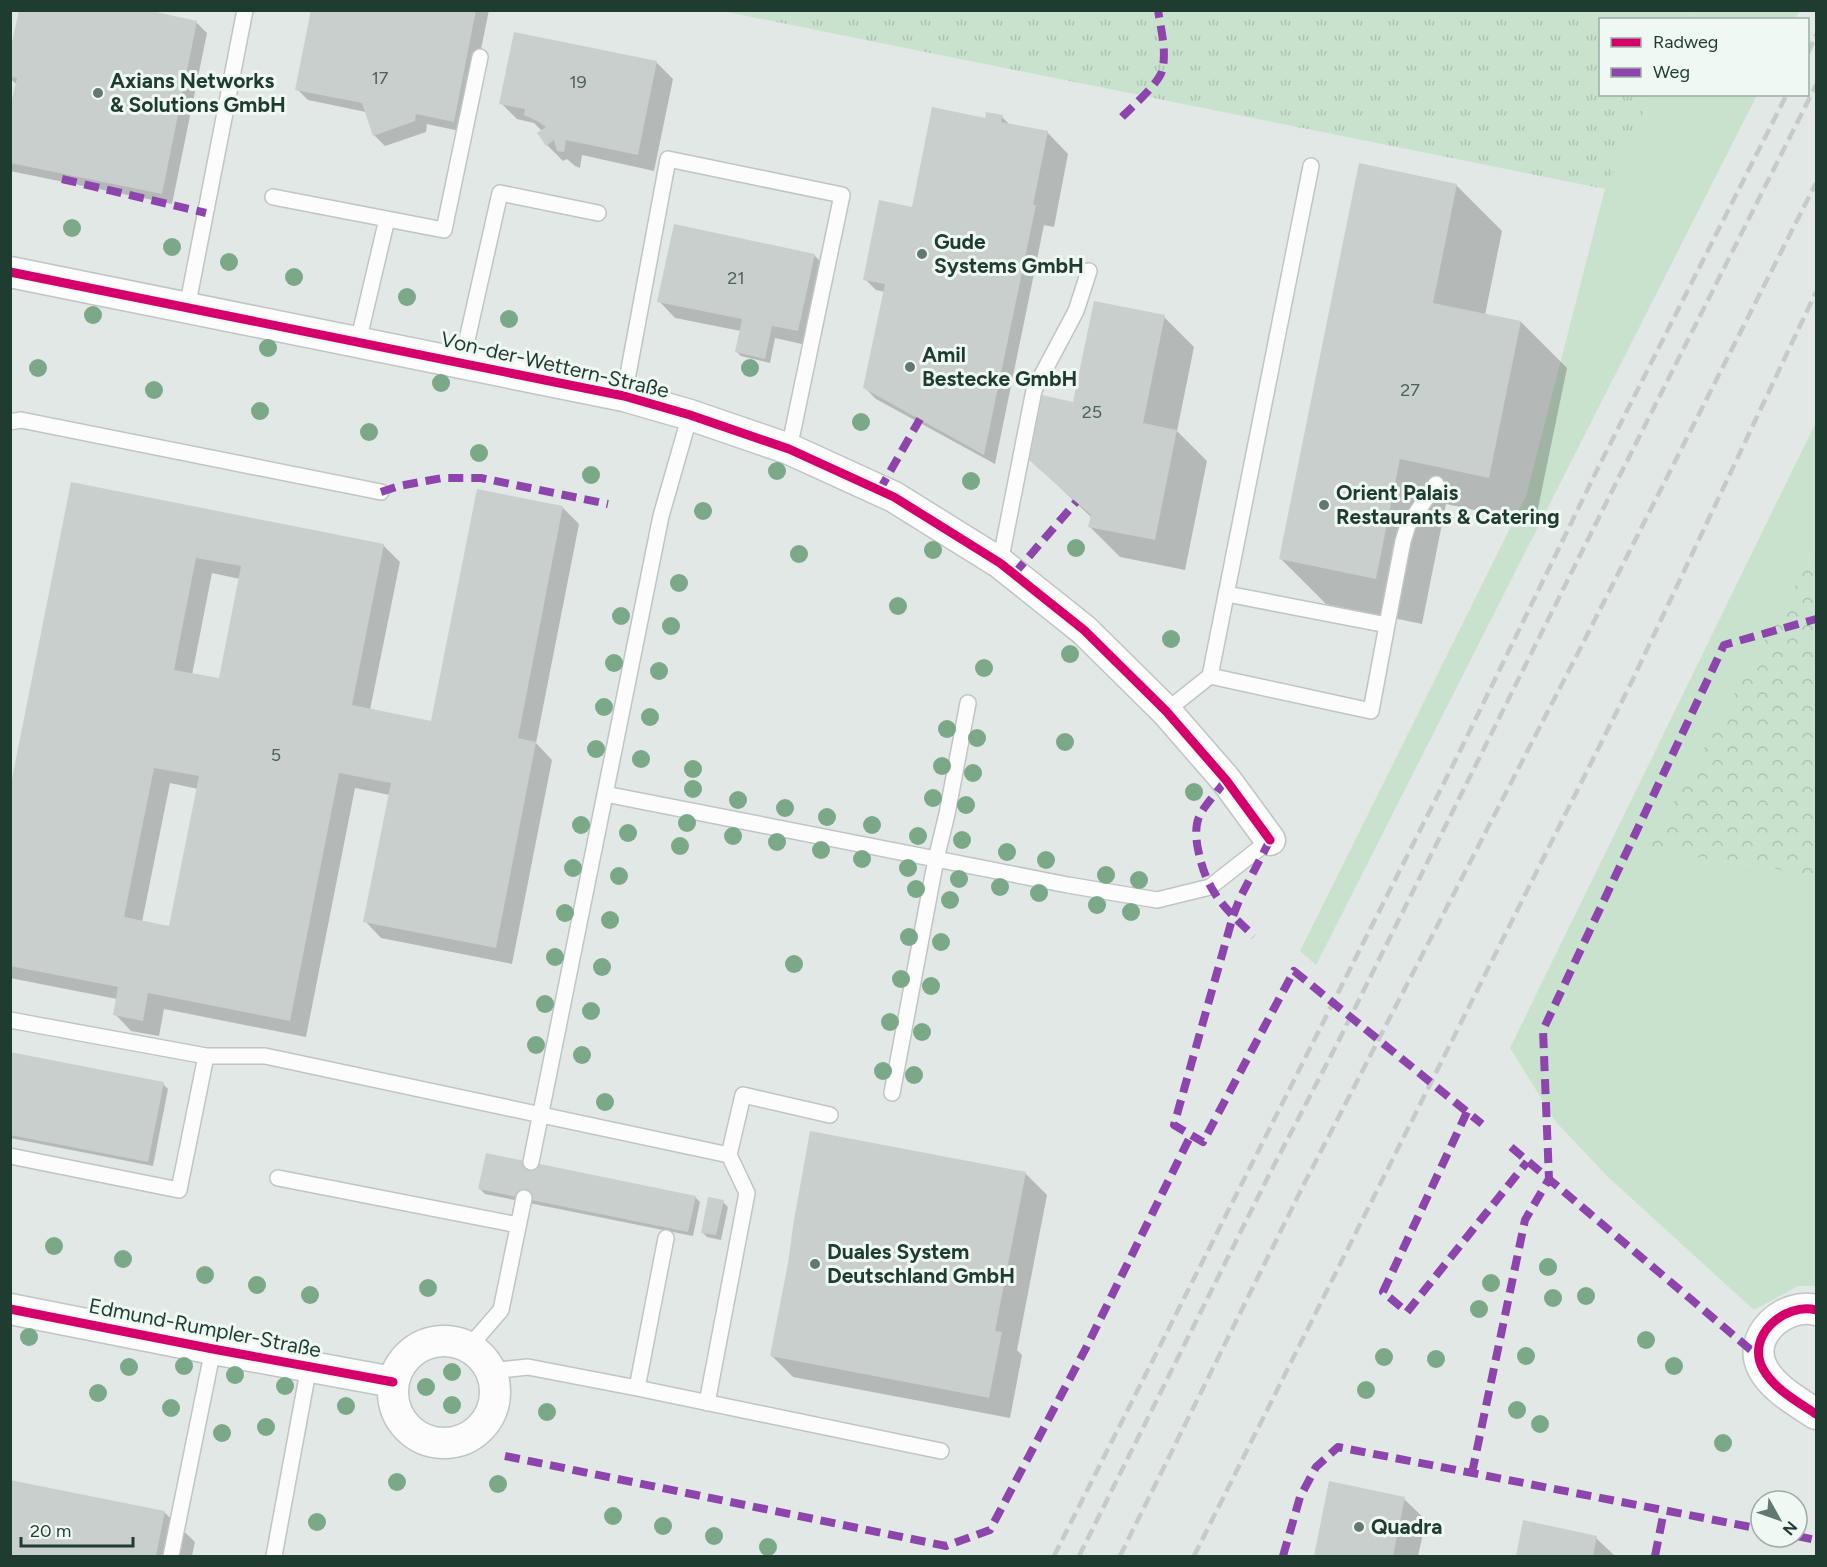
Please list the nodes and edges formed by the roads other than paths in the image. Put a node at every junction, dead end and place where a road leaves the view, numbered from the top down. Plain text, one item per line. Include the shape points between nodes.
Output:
1 (245, 10) edge
2 (480, 57) dead end
3 (1311, 166) dead end
4 (273, 197) dead end
5 (598, 213) dead end
6 (387, 219) junction
7 (1089, 271) dead end
8 (10, 272) edge
9 (187, 308) junction
10 (358, 342) junction
11 (462, 362) junction
12 (624, 396) junction
13 (690, 415) junction
14 (10, 422) edge
15 (789, 448) junction
16 (1436, 484) dead end
17 (381, 492) dead end
18 (1000, 563) junction
19 (1227, 594) junction
20 (1387, 625) junction
21 (1210, 676) junction
22 (968, 703) dead end
23 (1166, 711) junction
24 (605, 794) junction
25 (1270, 840) joint
26 (936, 859) junction
27 (10, 1020) edge
28 (206, 1056) junction
29 (892, 1093) dead end
30 (830, 1115) dead end
31 (542, 1116) junction
32 (729, 1155) junction
33 (10, 1156) edge
34 (531, 1162) dead end
35 (278, 1178) dead end
36 (524, 1198) dead end
37 (518, 1226) junction
38 (666, 1238) dead end
39 (10, 1309) edge
40 (1816, 1310) edge
41 (468, 1348) junction
42 (213, 1349) junction
43 (309, 1366) junction
44 (490, 1371) junction
45 (393, 1382) junction
46 (637, 1388) junction
47 (707, 1403) junction
48 (1816, 1414) edge
49 (941, 1451) dead end
50 (171, 1557) edge
51 (274, 1557) edge

1 - 9 lane
2 - 6 lane via 444,230
3 - 19 lane
4 - 6 lane
5 - 11 lane via 500,193
6 - 10 lane
7 - 18 lane via 1076,311 1034,390
8 - 9 street, Von-der-Wettern-Straße
9 - 10 street, Von-der-Wettern-Straße
10 - 11 street, Von-der-Wettern-Straße
11 - 12 street, Von-der-Wettern-Straße
12 - 13 street, Von-der-Wettern-Straße
12 - 15 lane via 668,159 842,195
13 - 15 street, Von-der-Wettern-Straße
13 - 24 lane via 660,516
14 - 17 lane via 21,420
15 - 18 street, Von-der-Wettern-Straße via 894,497
16 - 20 lane via 1408,525 1402,541
18 - 23 street, Von-der-Wettern-Straße via 1084,630
19 - 20 lane
19 - 21 lane
20 - 21 lane via 1371,711
21 - 23 lane
22 - 26 lane
23 - 25 street, Von-der-Wettern-Straße via 1226,780
24 - 26 lane
24 - 31 lane
25 - 26 lane via 1210,887 1157,900
26 - 29 lane
27 - 28 lane
28 - 31 lane via 265,1056
28 - 33 lane via 179,1190
30 - 32 lane via 743,1095
31 - 32 lane
31 - 34 lane
32 - 47 lane via 747,1193
35 - 37 lane
36 - 37 lane
37 - 41 lane via 501,1310
38 - 46 lane
39 - 42 street, Edmund-Rumpler-Straße
40 - 48 street via 1788,1311 1770,1325 1761,1339 1758,1356 1770,1379
41 - 44 street via 481,1357
41 - 45 street via 438,1341 423,1346 409,1354
42 - 43 street, Edmund-Rumpler-Straße
42 - 50 lane
43 - 45 street, Edmund-Rumpler-Straße
43 - 51 lane
44 - 45 street via 494,1384 492,1410 476,1431 453,1442 424,1440 402,1422 396,1410
44 - 46 lane via 528,1367
46 - 47 lane
47 - 49 lane

